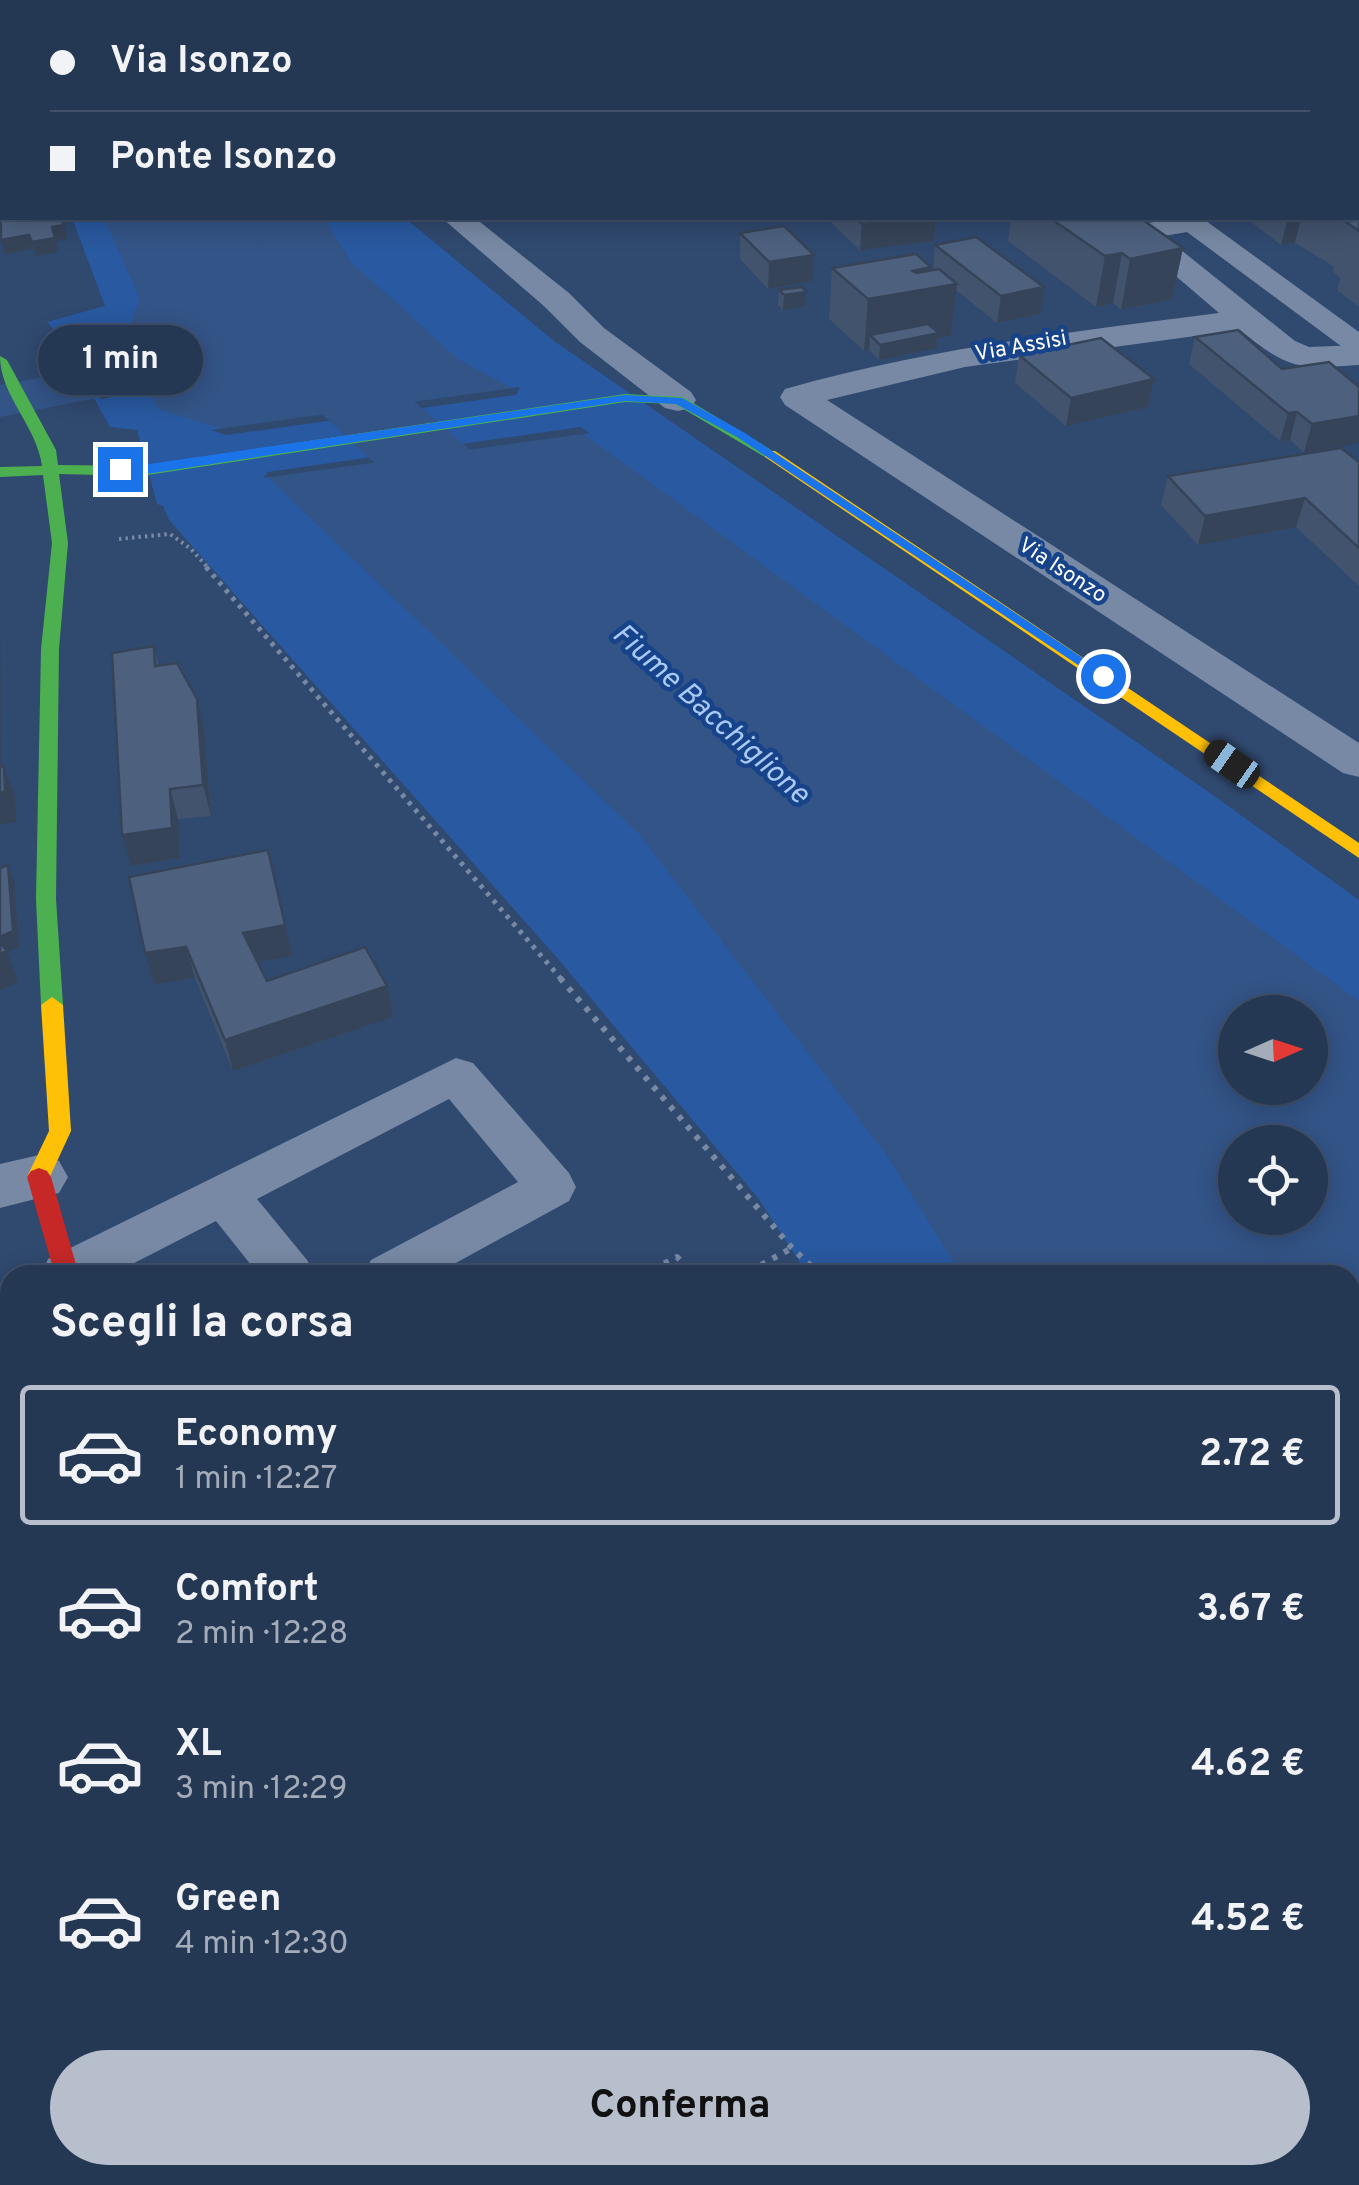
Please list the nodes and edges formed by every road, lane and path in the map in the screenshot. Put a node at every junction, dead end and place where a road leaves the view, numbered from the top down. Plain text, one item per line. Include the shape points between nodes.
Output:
1 (508, 220) dead end
2 (461, 222) edge
3 (1132, 225) edge
4 (1247, 319) junction
5 (1359, 346) edge
6 (1359, 355) edge
7 (0, 360) edge
8 (798, 398) joint
9 (665, 399) junction
10 (49, 468) junction
11 (140, 471) junction
12 (0, 472) edge
13 (110, 492) dead end
14 (82, 517) dead end
15 (112, 540) dead end
16 (60, 542) junction
17 (1348, 747) edge
18 (1359, 852) edge
19 (13, 1178) edge
20 (223, 1194) junction
21 (792, 1248) junction
22 (61, 1265) edge
23 (84, 1265) edge
24 (281, 1265) edge
25 (407, 1265) edge
26 (661, 1265) edge
27 (685, 1265) edge
28 (760, 1265) edge
29 (810, 1265) edge

1 - 2 street
2 - 9 street
3 - 4 street
3 - 5 lane via 1192,222
4 - 6 street via 1304,358
4 - 8 street, Via Assisi via 1004,349
7 - 10 main road via 41,432
8 - 17 street, Via Isonzo
9 - 11 main road via 598,402
9 - 18 main road via 757,446
10 - 11 main road
10 - 12 main road
10 - 16 main road
11 - 13 main road
14 - 16 main road
15 - 21 path via 170,534 191,549
16 - 19 main road via 50,648 46,899 60,1130
19 - 22 main road
20 - 23 lane
20 - 24 lane
20 - 25 lane via 456,1075 550,1187
21 - 28 path
21 - 29 path
26 - 27 path via 677,1257

